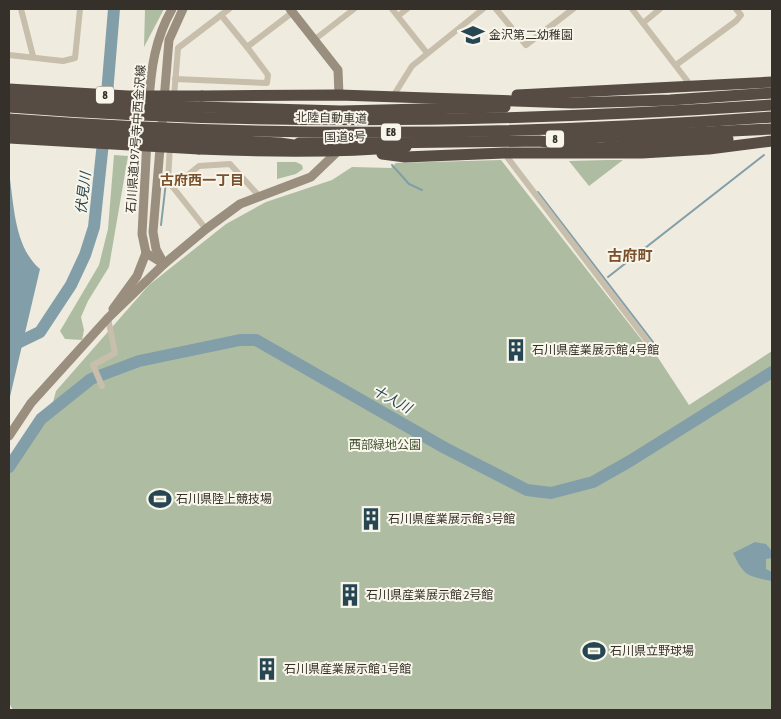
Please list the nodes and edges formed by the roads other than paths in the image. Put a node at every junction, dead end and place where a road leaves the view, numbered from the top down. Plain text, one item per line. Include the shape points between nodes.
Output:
1 (21, 9) edge
2 (80, 9) edge
3 (172, 9) edge
4 (183, 9) edge
5 (229, 9) edge
6 (354, 9) edge
7 (392, 9) edge
8 (406, 9) edge
9 (483, 9) edge
10 (496, 9) edge
11 (573, 9) edge
12 (632, 9) edge
13 (660, 9) edge
14 (736, 9) edge
15 (292, 11) edge
16 (220, 15) junction
17 (398, 16) junction
18 (643, 23) junction
19 (314, 40) junction
20 (247, 48) junction
21 (427, 53) junction
22 (9, 55) edge
23 (33, 56) junction
24 (676, 66) junction
25 (175, 79) junction
26 (772, 82) edge
27 (692, 87) junction
28 (9, 89) edge
29 (772, 93) edge
30 (339, 95) junction
31 (9, 98) edge
32 (392, 98) junction
33 (480, 99) junction
34 (202, 102) junction
35 (572, 103) junction
36 (772, 105) edge
37 (9, 107) edge
38 (310, 108) junction
39 (772, 117) edge
40 (9, 119) edge
41 (9, 128) edge
42 (772, 134) edge
43 (9, 138) edge
44 (280, 143) junction
45 (199, 144) junction
46 (338, 151) junction
47 (360, 151) junction
48 (504, 153) junction
49 (173, 187) junction
50 (260, 197) junction
51 (206, 229) junction
52 (146, 253) junction
53 (164, 264) junction
54 (108, 318) junction
55 (651, 346) dead end
56 (102, 386) dead end
57 (9, 436) edge

1 - 23 street
2 - 23 street via 74,58 63,61
3 - 52 main road, 石川県道197号寺中西金沢線 via 159,33 151,69 142,234
4 - 53 main road, 石川県道197号寺中西金沢線 via 169,40 153,232 156,249
5 - 16 street
6 - 19 street
7 - 17 street
8 - 17 street
9 - 21 street
10 - 11 street via 526,45
12 - 18 street
13 - 18 street
14 - 24 street via 740,15 736,20
15 - 19 main road
15 - 20 street
16 - 20 street
16 - 25 street via 178,48
17 - 21 street
18 - 24 street
19 - 30 main road via 338,70
20 - 25 street via 268,75 267,83
21 - 32 street via 412,66
22 - 23 street
24 - 27 street
25 - 49 street via 168,181
26 - 27 highway, 8
27 - 33 highway, 8 via 555,92
28 - 34 highway, 8, bridge
29 - 35 highway, 8
30 - 32 highway, 8
30 - 34 highway, 8
30 - 38 highway via 328,106
31 - 34 highway, bridge via 91,104
32 - 33 highway, 8
33 - 35 highway, 8
34 - 38 highway
35 - 38 highway via 340,111
36 - 37 highway, 北陸自動車道 / E8, bridge via 536,118 365,120 130,115
39 - 40 highway, 北陸自動車道 / E8, bridge via 539,130 366,132 187,128
41 - 45 highway, bridge
42 - 44 highway, bridge via 599,148 531,141
42 - 47 highway, 国道8号 / 8 via 533,138
42 - 48 highway via 709,149 642,153
43 - 45 highway, 国道8号 / 8, bridge
44 - 45 highway
44 - 46 highway
45 - 46 highway, 国道8号 / 8 via 278,153
46 - 47 highway, 国道8号 / 8
46 - 50 main road via 311,176
47 - 48 highway via 406,157
48 - 55 street
49 - 50 street via 199,166 230,164
49 - 51 street
50 - 51 main road via 240,204
51 - 53 main road
52 - 53 main road
52 - 54 main road via 137,276
53 - 54 main road
54 - 56 street via 115,353 93,366
54 - 57 main road via 30,403

